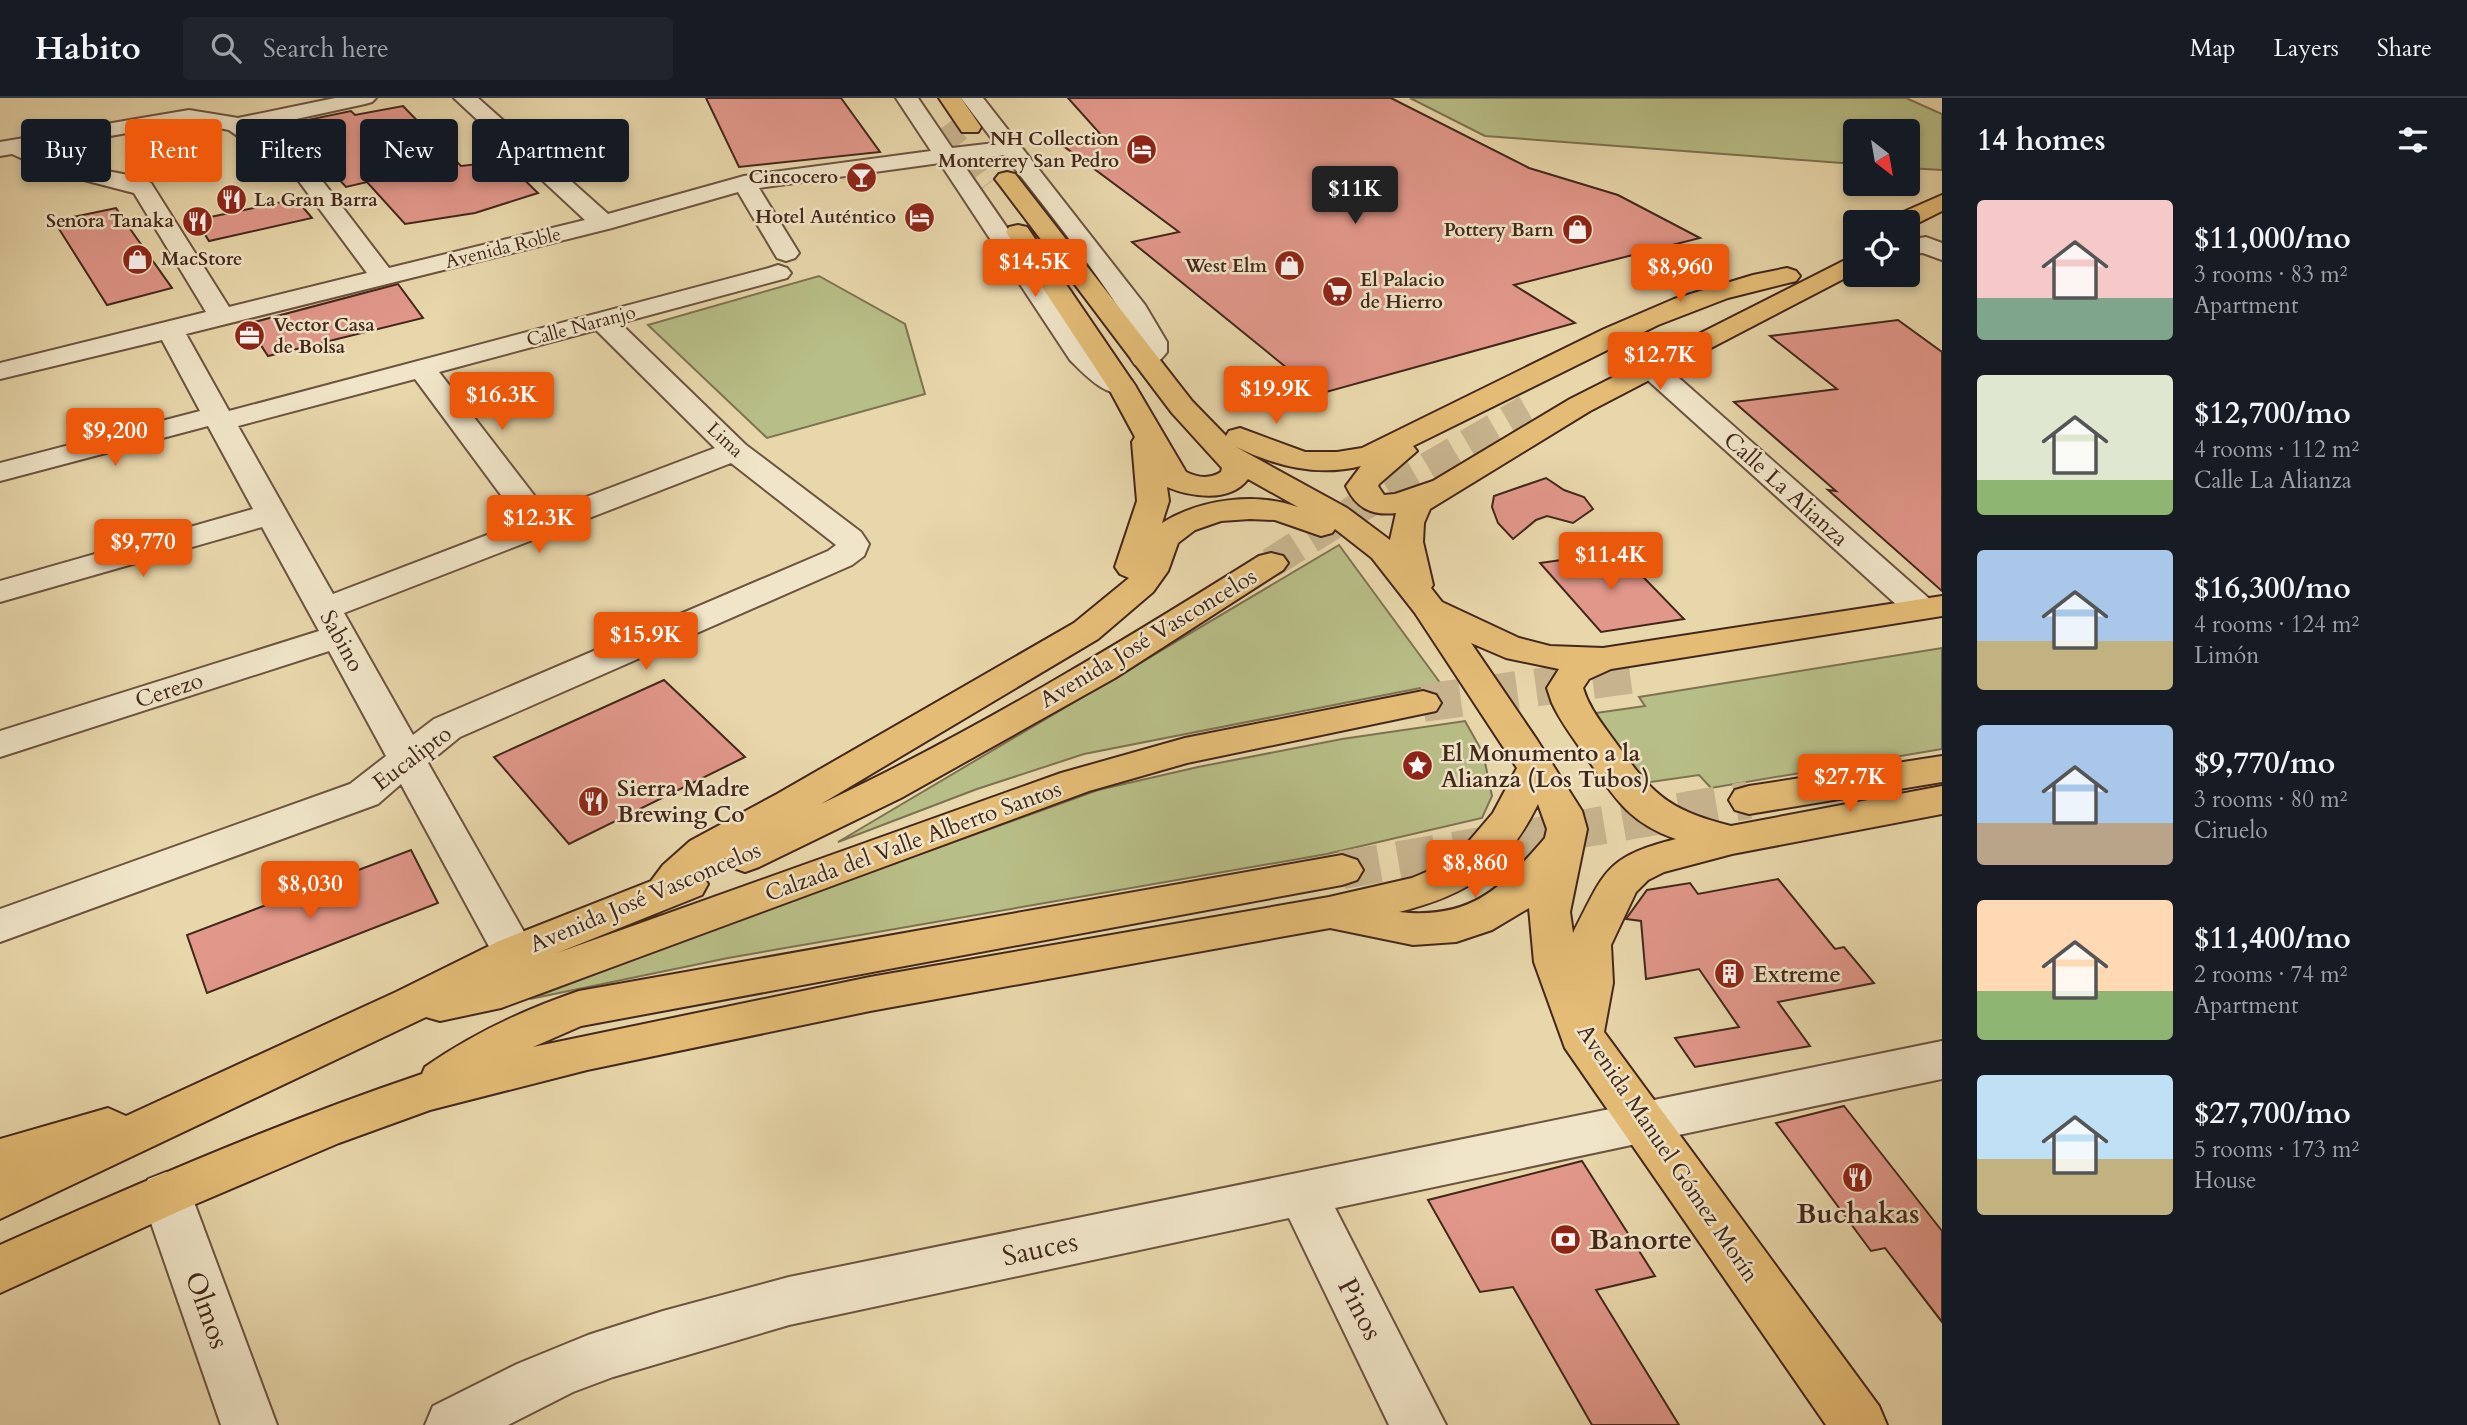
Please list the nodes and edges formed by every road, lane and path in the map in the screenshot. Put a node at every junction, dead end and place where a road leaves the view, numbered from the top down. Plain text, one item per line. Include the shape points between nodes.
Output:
1 (365, 98) edge
2 (465, 98) edge
3 (907, 98) edge
4 (923, 98) edge
5 (950, 98) edge
6 (972, 98) edge
7 (978, 122) junction
8 (232, 123) junction
9 (938, 140) junction
10 (1007, 146) junction
11 (9, 148) edge
12 (1037, 182) junction
13 (744, 183) junction
14 (988, 185) junction
15 (1942, 202) edge
16 (1920, 213) edge
17 (1942, 219) edge
18 (598, 220) junction
19 (1925, 245) edge
20 (1843, 250) edge
21 (377, 269) junction
22 (1843, 269) edge
23 (1787, 276) junction
24 (216, 307) junction
25 (602, 321) junction
26 (170, 330) junction
27 (0, 358) edge
28 (1145, 359) junction
29 (422, 369) junction
30 (1652, 369) junction
31 (0, 371) edge
32 (1182, 407) junction
33 (1527, 410) tunnel mouth
34 (1454, 415) junction
35 (219, 418) junction
36 (1145, 430) junction
37 (735, 451) junction
38 (1227, 455) junction
39 (0, 472) edge
40 (1444, 485) junction
41 (272, 514) junction
42 (540, 525) junction
43 (852, 549) joint
44 (1271, 563) tunnel mouth
45 (0, 592) edge
46 (1123, 600) junction
47 (1423, 601) junction
48 (1935, 615) edge
49 (331, 622) junction
50 (1619, 666) junction
51 (1423, 703) tunnel mouth
52 (0, 744) edge
53 (406, 758) junction
54 (1942, 769) edge
55 (1535, 770) junction
56 (1749, 800) tunnel mouth
57 (1942, 800) edge
58 (1732, 840) junction
59 (1565, 842) junction
60 (1342, 870) tunnel mouth
61 (665, 894) junction
62 (1329, 913) junction
63 (0, 926) edge
64 (514, 953) junction
65 (412, 1004) junction
66 (1581, 1035) junction
67 (1942, 1060) edge
68 (426, 1092) junction
69 (172, 1117) junction
70 (1643, 1123) junction
71 (0, 1161) edge
72 (1302, 1193) junction
73 (166, 1194) junction
74 (0, 1197) edge
75 (0, 1270) edge
76 (249, 1425) edge
77 (453, 1425) edge
78 (1419, 1425) edge
79 (1859, 1425) edge

1 - 8 street
2 - 18 street
3 - 9 street, Avenida Manuel Gómez Morín
4 - 9 main road, Avenida Manuel Gómez Morín
5 - 7 main road
6 - 7 street
7 - 9 street via 980,126 958,132 943,131
7 - 10 street
8 - 11 street via 211,116 189,116
8 - 21 street via 303,171
9 - 10 street, Avenida Roble
9 - 13 street, Avenida Roble
9 - 14 street, Avenida Manuel Gómez Morín
9 - 18 street, Avenida Roble via 766,172
10 - 12 street
11 - 24 street via 62,169 143,188
12 - 14 street via 998,175 977,180
12 - 28 street via 1146,325 1154,348
13 - 18 street, Avenida Roble
13 - 25 street, Calle Naranjo via 782,263
14 - 28 main road, Avenida Manuel Gómez Morín
14 - 36 main road, Avenida Manuel Gómez Morín via 1122,387
15 - 16 main road
17 - 19 main road
18 - 21 street, Avenida Roble
18 - 26 street, Avenida Roble
20 - 23 main road
21 - 24 street, Avenida Roble
22 - 30 main road
23 - 33 main road
23 - 34 main road via 1727,290 1649,320
24 - 27 street, Avenida Roble
25 - 29 street, Calle Naranjo
25 - 37 street, Lima
26 - 31 street, Avenida Roble
26 - 35 street, Sabino
28 - 32 main road, Avenida Manuel Gómez Morín
29 - 35 street, Calle Naranjo
29 - 42 street
30 - 40 main road via 1580,405
30 - 48 street, Calle La Alianza
32 - 34 main road via 1282,457 1313,463 1352,461 1373,454
32 - 38 main road, Avenida Manuel Gómez Morín
34 - 40 main road via 1380,466 1363,486 1369,497 1391,505
35 - 39 street, Calle Naranjo
35 - 41 street, Sabino
36 - 38 main road, Avenida Manuel Gómez Morín via 1174,478 1189,485 1213,485 1235,477 1237,467
36 - 46 main road via 1153,501
37 - 42 street, Cerezo
37 - 43 street, Lima via 849,538
38 - 47 main road, Avenida Manuel Gómez Morín via 1366,536 1390,558
40 - 47 main road via 1418,503 1405,524 1404,537
41 - 45 street
41 - 49 street, Sabino
42 - 49 street, Cerezo
43 - 53 street, Eucalipto via 447,728
44 - 61 main road, Avenida José Vasconcelos via 1102,670 887,789
46 - 47 main road via 1147,579 1170,532 1199,516 1250,509 1299,516 1334,531
46 - 61 main road via 1069,642 704,851
47 - 50 main road via 1523,652
47 - 55 main road, Avenida Manuel Gómez Morín
48 - 50 main road
49 - 52 street, Cerezo
49 - 53 street, Sabino
50 - 58 main road via 1576,671 1564,688 1583,725 1637,799 1651,811 1688,830
51 - 65 main road, Calzada del Valle Alberto Santos via 1133,763 485,996
53 - 63 street, Eucalipto via 364,794
53 - 64 street, Sabino
54 - 56 main road
55 - 59 main road, Avenida Manuel Gómez Morín via 1562,811
55 - 62 main road via 1509,821 1474,863 1421,891
57 - 58 main road
58 - 66 main road via 1652,860 1621,882 1589,945 1591,983
59 - 62 main road via 1522,891 1464,923 1420,931
59 - 66 main road, Avenida Manuel Gómez Morín via 1552,889 1550,931
60 - 68 main road via 579,1009 545,1019 489,1047
61 - 64 main road, Avenida José Vasconcelos
62 - 68 main road via 870,994 587,1052
64 - 65 main road, Avenida José Vasconcelos
65 - 69 main road, Avenida José Vasconcelos
66 - 70 main road, Avenida Manuel Gómez Morín
67 - 70 street, Sauces
68 - 73 main road via 322,1129
69 - 71 main road via 85,1133
69 - 74 main road, Avenida José Vasconcelos
70 - 72 street, Sauces
70 - 79 main road, Avenida Manuel Gómez Morín
72 - 77 street, Sauces via 789,1301 670,1333 586,1361
72 - 78 street, Pinos
73 - 75 main road
73 - 76 street, Olmos

